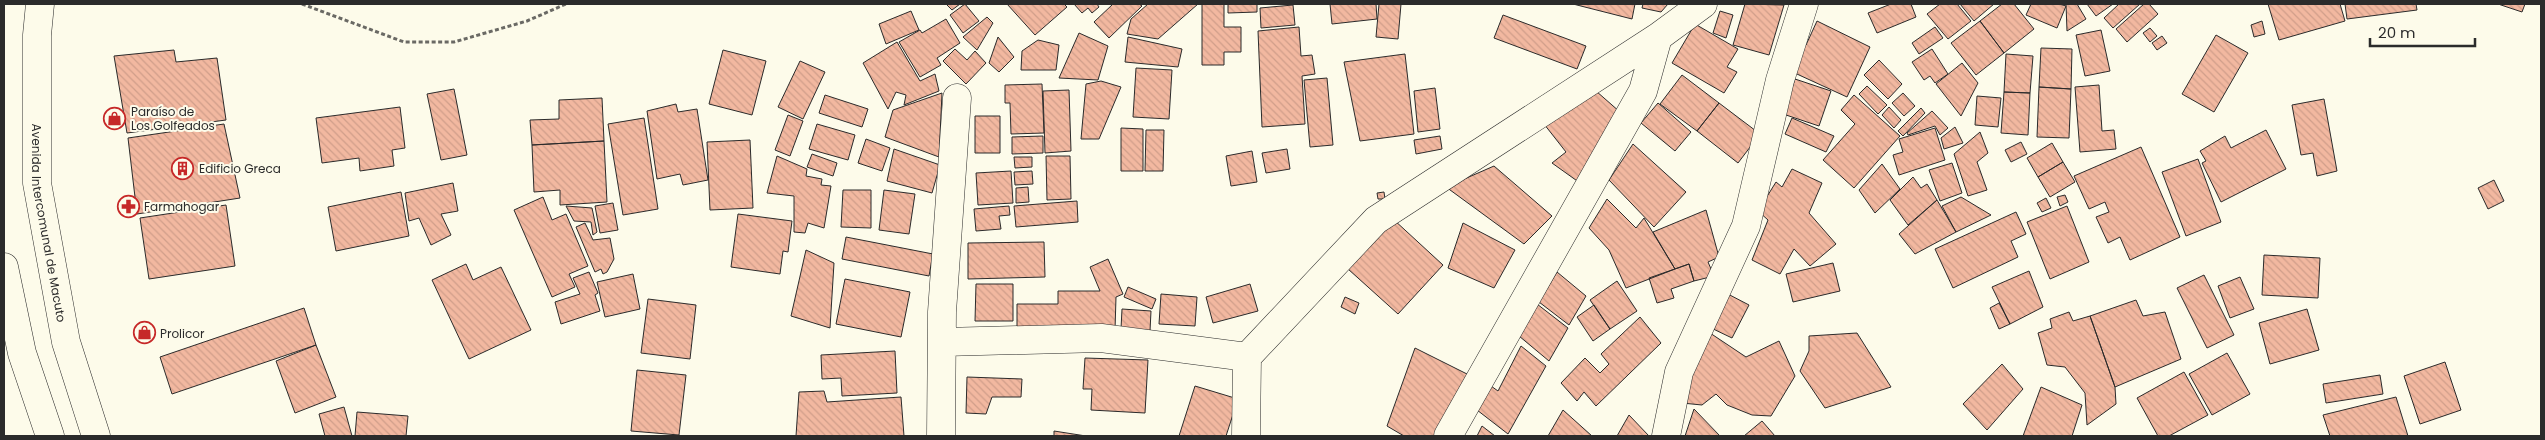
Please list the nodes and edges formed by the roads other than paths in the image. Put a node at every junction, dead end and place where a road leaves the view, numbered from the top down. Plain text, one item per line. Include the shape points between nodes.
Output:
1 (40, 4) edge
2 (1703, 4) edge
3 (1804, 4) edge
4 (1658, 37) junction
5 (957, 98) dead end
6 (4, 267) edge
7 (943, 342) junction
8 (1247, 357) junction
9 (50, 436) edge
10 (96, 436) edge
11 (941, 436) edge
12 (1246, 436) edge
13 (1448, 436) edge
14 (1666, 436) edge

1 - 10 street, Avenida Intercomunal de Macuto via 37,183 66,342
2 - 4 street
3 - 14 street via 1780,80 1746,226 1679,372
4 - 8 street via 1376,220
4 - 13 street via 1644,91
5 - 7 street via 942,312
6 - 9 street via 22,353
7 - 8 street via 1101,338
7 - 11 street
8 - 12 street

